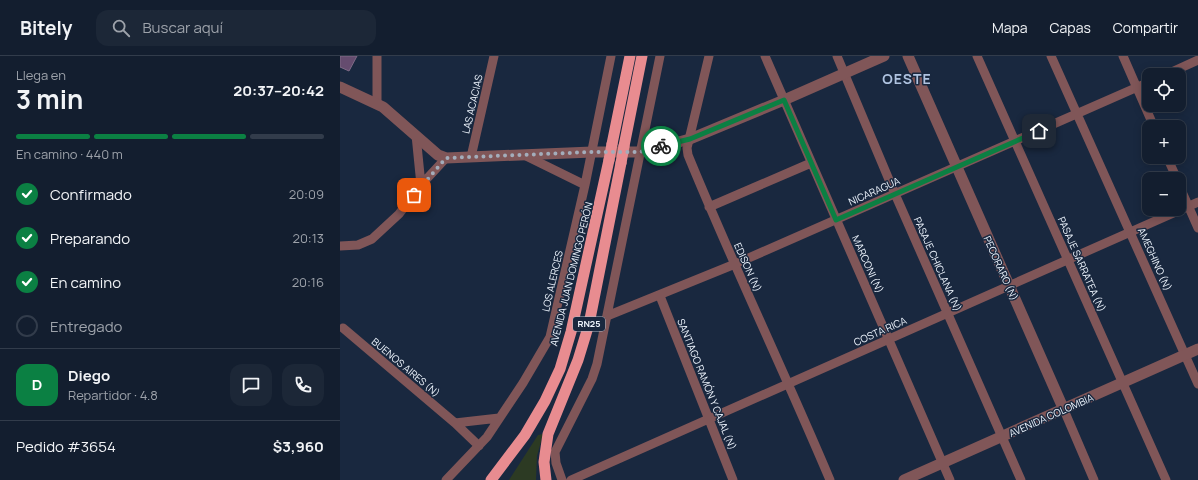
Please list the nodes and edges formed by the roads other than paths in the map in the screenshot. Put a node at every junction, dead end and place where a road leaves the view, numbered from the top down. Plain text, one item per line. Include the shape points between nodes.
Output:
1 (377, 56) edge
2 (494, 56) edge
3 (611, 56) edge
4 (630, 56) edge
5 (642, 56) edge
6 (660, 56) edge
7 (709, 56) edge
8 (765, 56) edge
9 (837, 56) edge
10 (884, 56) edge
11 (908, 56) edge
12 (977, 56) edge
13 (1051, 56) edge
14 (1123, 56) edge
15 (1196, 56) edge
16 (1198, 60) edge
17 (1180, 68) edge
18 (845, 74) junction
19 (1142, 85) edge
20 (340, 86) edge
21 (1137, 87) junction
22 (784, 100) junction
23 (377, 103) junction
24 (1077, 114) junction
25 (1151, 120) edge
26 (416, 135) junction
27 (690, 139) junction
28 (1014, 142) junction
29 (592, 152) junction
30 (640, 152) junction
31 (524, 155) junction
32 (471, 157) junction
33 (446, 158) junction
34 (811, 162) junction
35 (957, 167) junction
36 (421, 185) junction
37 (585, 185) junction
38 (895, 194) junction
39 (1186, 201) edge
40 (1198, 202) edge
41 (1188, 206) junction
42 (709, 207) junction
43 (836, 220) junction
44 (1198, 228) edge
45 (1131, 232) junction
46 (340, 246) edge
47 (1068, 260) junction
48 (735, 264) junction
49 (1009, 286) junction
50 (660, 296) junction
51 (948, 313) junction
52 (607, 316) junction
53 (343, 328) dead end
54 (890, 340) junction
55 (1198, 349) edge
56 (1185, 355) junction
57 (788, 383) junction
58 (1124, 383) junction
59 (1198, 384) edge
60 (1064, 410) junction
61 (499, 418) junction
62 (709, 419) junction
63 (455, 423) junction
64 (1002, 437) junction
65 (479, 446) junction
66 (943, 463) junction
67 (446, 480) edge
68 (491, 480) edge
69 (546, 480) edge
70 (562, 480) edge
71 (571, 480) edge
72 (733, 480) edge
73 (830, 480) edge
74 (904, 480) edge
75 (950, 480) edge
76 (1021, 480) edge
77 (1094, 480) edge
78 (1166, 480) edge

1 - 23 street
2 - 32 street, LAS ACACIAS
3 - 29 street, LOS ALERCES
4 - 68 highway, AVENIDA JUAN DOMINGO PERÓN / RN25, bridge via 571,332 560,368 525,435
5 - 69 highway, RN25, bridge via 589,324 578,360 548,434 545,448
6 - 30 street
7 - 27 street, EDISON (N)
8 - 22 street, MARCONI (N)
9 - 18 street, PASAJE CHICLANA (N)
10 - 18 street
11 - 35 street, PECORARO (N)
12 - 28 street, PASAJE SARRATEA (N)
13 - 24 street, AMEGHINO (N)
14 - 21 street
15 - 16 street
16 - 17 street
18 - 22 street
18 - 38 street, PASAJE CHICLANA (N)
19 - 21 street, NICARAGUA
20 - 23 street
21 - 24 street, NICARAGUA
21 - 25 street
22 - 27 street
22 - 34 street, MARCONI (N)
23 - 26 street
24 - 28 street, NICARAGUA
24 - 45 street, AMEGHINO (N)
26 - 33 street via 438,155
26 - 36 street
27 - 30 street
27 - 42 street, EDISON (N) via 688,155
28 - 35 street, NICARAGUA
28 - 47 street, PASAJE SARRATEA (N)
29 - 30 street
29 - 31 street
29 - 37 street, LOS ALERCES
30 - 52 street
31 - 32 street
31 - 37 street
32 - 33 street
33 - 36 street
34 - 42 street
34 - 43 street, MARCONI (N)
35 - 38 street, NICARAGUA
35 - 49 street, PECORARO (N)
36 - 46 street via 399,214 372,240 358,245
37 - 61 street, LOS ALERCES via 550,337
38 - 43 street, NICARAGUA
38 - 51 street, PASAJE CHICLANA (N)
39 - 41 street
40 - 41 street, COSTA RICA
41 - 44 street
41 - 45 street, COSTA RICA
42 - 48 street, EDISON (N)
43 - 48 street, NICARAGUA
43 - 54 street, MARCONI (N)
45 - 47 street, COSTA RICA
45 - 56 street, AMEGHINO (N)
47 - 49 street, COSTA RICA
47 - 58 street, PASAJE SARRATEA (N)
48 - 50 street, NICARAGUA
48 - 57 street, EDISON (N)
49 - 51 street, COSTA RICA
49 - 60 street, PECORARO (N)
50 - 52 street, NICARAGUA
50 - 62 street, SANTIAGO RAMÓN Y CAJAL (N)
51 - 54 street, COSTA RICA
51 - 64 street, PASAJE CHICLANA (N)
52 - 70 street via 592,379 555,452
53 - 63 street, BUENOS AIRES (N)
54 - 57 street, COSTA RICA
54 - 66 street, MARCONI (N)
55 - 56 street, AVENIDA COLOMBIA
56 - 58 street, AVENIDA COLOMBIA
56 - 59 street, AMEGHINO (N)
57 - 62 street, COSTA RICA
57 - 73 street, EDISON (N)
58 - 60 street, AVENIDA COLOMBIA
58 - 78 street, PASAJE SARRATEA (N)
60 - 64 street, AVENIDA COLOMBIA
60 - 77 street, PECORARO (N)
61 - 63 street
61 - 65 street, LOS ALERCES
62 - 71 street, COSTA RICA
62 - 72 street, SANTIAGO RAMÓN Y CAJAL (N)
63 - 65 street, BUENOS AIRES (N)
64 - 66 street, AVENIDA COLOMBIA
64 - 76 street, PASAJE CHICLANA (N)
65 - 67 street, LOS ALERCES
66 - 74 street, AVENIDA COLOMBIA
66 - 75 street, MARCONI (N)

